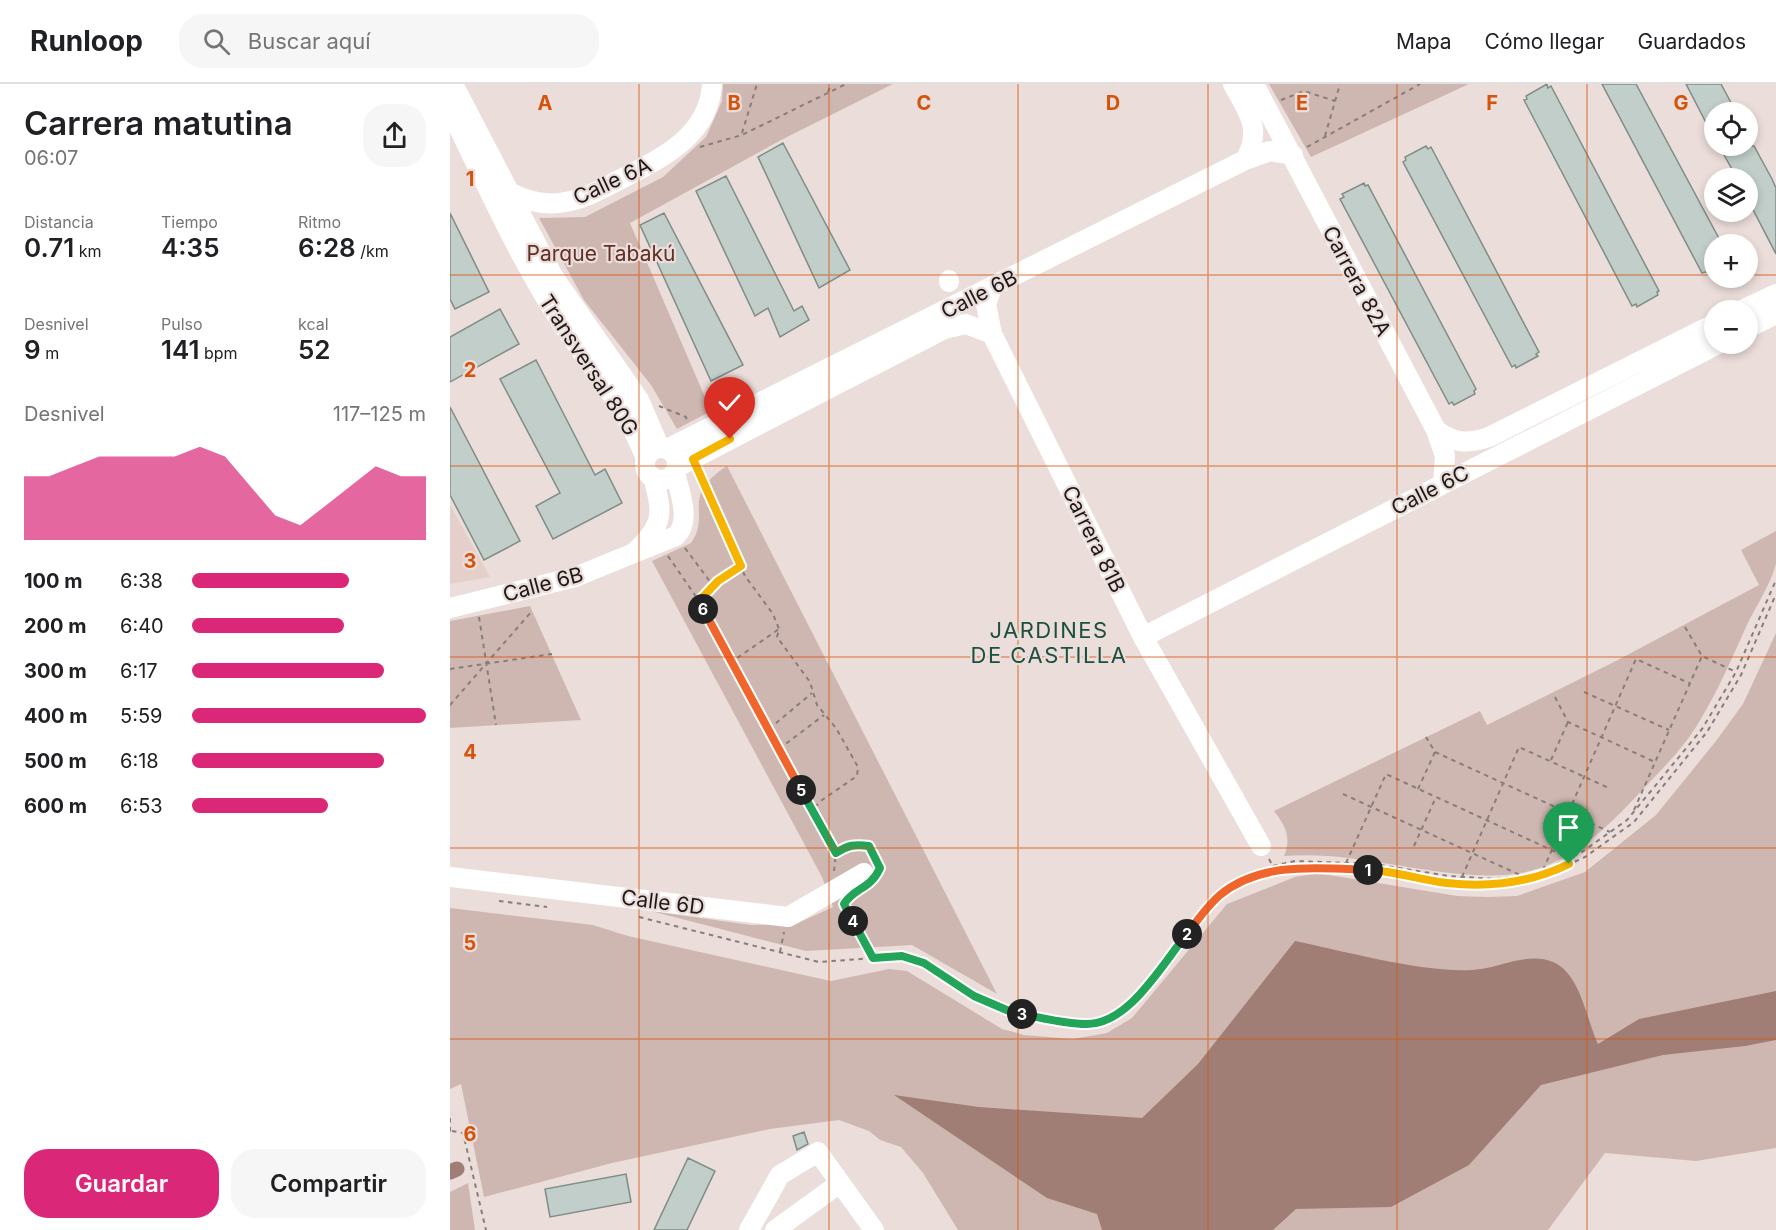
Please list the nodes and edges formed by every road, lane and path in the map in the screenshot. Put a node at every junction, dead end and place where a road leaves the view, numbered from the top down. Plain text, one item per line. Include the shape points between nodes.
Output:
1 (453, 84) edge
2 (712, 84) edge
3 (757, 84) edge
4 (831, 84) edge
5 (846, 84) edge
6 (1233, 84) edge
7 (1254, 84) edge
8 (1340, 84) edge
9 (1420, 84) edge
10 (828, 92) junction
11 (1335, 101) junction
12 (1278, 102) dead end
13 (450, 110) edge
14 (454, 131) edge
15 (742, 135) junction
16 (1324, 137) junction
17 (677, 149) junction
18 (1293, 155) junction
19 (1245, 160) junction
20 (511, 193) junction
21 (992, 288) junction
22 (1776, 294) edge
23 (1758, 302) edge
24 (1776, 314) edge
25 (1758, 323) edge
26 (1704, 329) edge
27 (992, 334) junction
28 (1704, 351) edge
29 (639, 400) junction
30 (1436, 430) junction
31 (662, 455) junction
32 (682, 466) junction
33 (1443, 483) junction
34 (668, 540) junction
35 (634, 553) junction
36 (741, 566) junction
37 (1776, 580) edge
38 (714, 586) junction
39 (1776, 594) edge
40 (699, 601) junction
41 (450, 608) edge
42 (532, 611) dead end
43 (478, 614) dead end
44 (1685, 627) dead end
45 (779, 629) junction
46 (1143, 637) junction
47 (552, 654) dead end
48 (1702, 656) junction
49 (487, 663) junction
50 (730, 663) junction
51 (450, 669) edge
52 (1736, 672) junction
53 (1689, 683) junction
54 (1584, 692) dead end
55 (812, 693) junction
56 (1555, 697) dead end
57 (450, 705) edge
58 (1615, 706) junction
59 (824, 715) junction
60 (1568, 722) junction
61 (496, 725) dead end
62 (769, 729) junction
63 (1669, 730) junction
64 (1426, 737) dead end
65 (1601, 737) junction
66 (779, 749) junction
67 (1435, 752) junction
68 (1551, 761) junction
69 (1655, 762) junction
70 (1584, 777) junction
71 (1503, 783) junction
72 (1418, 789) junction
73 (1611, 789) dead end
74 (1343, 794) dead end
75 (1436, 797) junction
76 (1371, 807) junction
77 (812, 811) junction
78 (1568, 813) junction
79 (1632, 814) junction
80 (1487, 820) junction
81 (1421, 830) junction
82 (1610, 832) junction
83 (1261, 846) dead end
84 (1414, 846) dead end
85 (1552, 850) junction
86 (1472, 854) junction
87 (1569, 858) junction
88 (1346, 863) junction
89 (1273, 866) dead end
90 (1543, 870) junction
91 (871, 873) joint
92 (1520, 875) junction
93 (450, 877) edge
94 (1462, 877) junction
95 (498, 901) dead end
96 (844, 904) dead end
97 (553, 907) dead end
98 (630, 915) dead end
99 (788, 917) junction
100 (780, 952) junction
101 (873, 958) junction
102 (450, 1118) edge
103 (451, 1132) edge
104 (840, 1183) junction
105 (486, 1230) edge
106 (749, 1230) edge
107 (775, 1230) edge
108 (873, 1230) edge

1 - 20 street, Transversal 80G
2 - 17 street via 705,113
3 - 15 path
4 - 10 path
5 - 10 path
6 - 19 street via 1253,126 1252,147
7 - 18 street, Carrera 82A
8 - 11 path
9 - 16 path
10 - 15 path
11 - 12 path via 1304,91
11 - 16 path
13 - 14 street, Transversal 80G
14 - 31 street, Transversal 80G via 562,325
15 - 17 path via 702,147
16 - 18 path
17 - 20 street, Calle 6A via 597,191 564,203 532,201
18 - 19 street, Calle 6B via 1269,152
18 - 30 street, Carrera 82A
19 - 21 street, Calle 6B
20 - 29 street, Transversal 80G via 566,298
21 - 27 street, Carrera 81B via 986,304
21 - 31 street, Calle 6B
22 - 23 street
24 - 25 street
26 - 30 street, Calle 6C via 1489,437 1464,443
27 - 32 street, Calle 6B via 966,324 944,329
27 - 46 street, Carrera 81B
28 - 33 street, Calle 6C
29 - 31 street, Transversal 80G
29 - 31 path via 687,417 688,428
30 - 33 street, Carrera 82A via 1445,456
31 - 32 street via 675,456
31 - 32 street, Calle 6B via 668,479
31 - 35 street, Transversal 80G via 659,524
32 - 34 street via 685,520 683,529
32 - 36 path
33 - 46 street, Calle 6C
34 - 35 street
34 - 38 path
34 - 40 path
35 - 41 street, Calle 6B via 568,580
36 - 38 path
36 - 45 path
37 - 52 path
38 - 40 path
39 - 101 path via 1741,675 1707,732 1634,822 1585,857 1542,877 1497,885 1448,883 1373,870 1296,867 1248,879 1219,896 1129,1008 1105,1022 1088,1024 1009,1011 974,996 924,963 902,956
40 - 50 path
42 - 49 path
43 - 49 path
44 - 48 path
45 - 50 path
45 - 55 path via 777,637 810,682
46 - 83 street, Carrera 81B
47 - 49 path
48 - 52 path
48 - 53 path
49 - 51 path
49 - 57 path
49 - 61 path
50 - 62 path
52 - 79 path via 1702,729
53 - 58 path via 1636,659
53 - 63 path
54 - 58 path
55 - 59 path
55 - 62 path
56 - 60 path
58 - 63 path
58 - 65 path
59 - 66 path
59 - 77 path via 853,757 857,776
60 - 65 path
60 - 68 path
62 - 66 path
63 - 69 path
64 - 67 path
65 - 69 path
65 - 70 path
66 - 77 path
67 - 71 path
67 - 72 path
68 - 70 path
68 - 71 path via 1519,747
69 - 79 path
70 - 73 path
70 - 78 path
71 - 78 path
71 - 80 path
72 - 75 path
72 - 76 path via 1386,774
74 - 76 path
75 - 80 path
75 - 81 path
76 - 81 path
76 - 88 path
77 - 91 path via 836,853 850,844 869,846 880,868
78 - 82 path
78 - 85 path
79 - 82 path
80 - 85 path
80 - 86 path
81 - 84 path
81 - 86 path
82 - 87 path
85 - 87 path
85 - 90 path
86 - 92 path
86 - 94 path
87 - 90 path
88 - 89 path via 1295,861
88 - 94 path
90 - 92 path
91 - 99 street
92 - 94 path via 1496,879
93 - 99 street, Calle 6D
95 - 97 path
96 - 101 path
98 - 100 path
99 - 100 path
100 - 101 path via 819,962
102 - 103 path
103 - 105 path via 463,1133
104 - 106 street via 818,1152 780,1175
104 - 107 street
104 - 108 street

